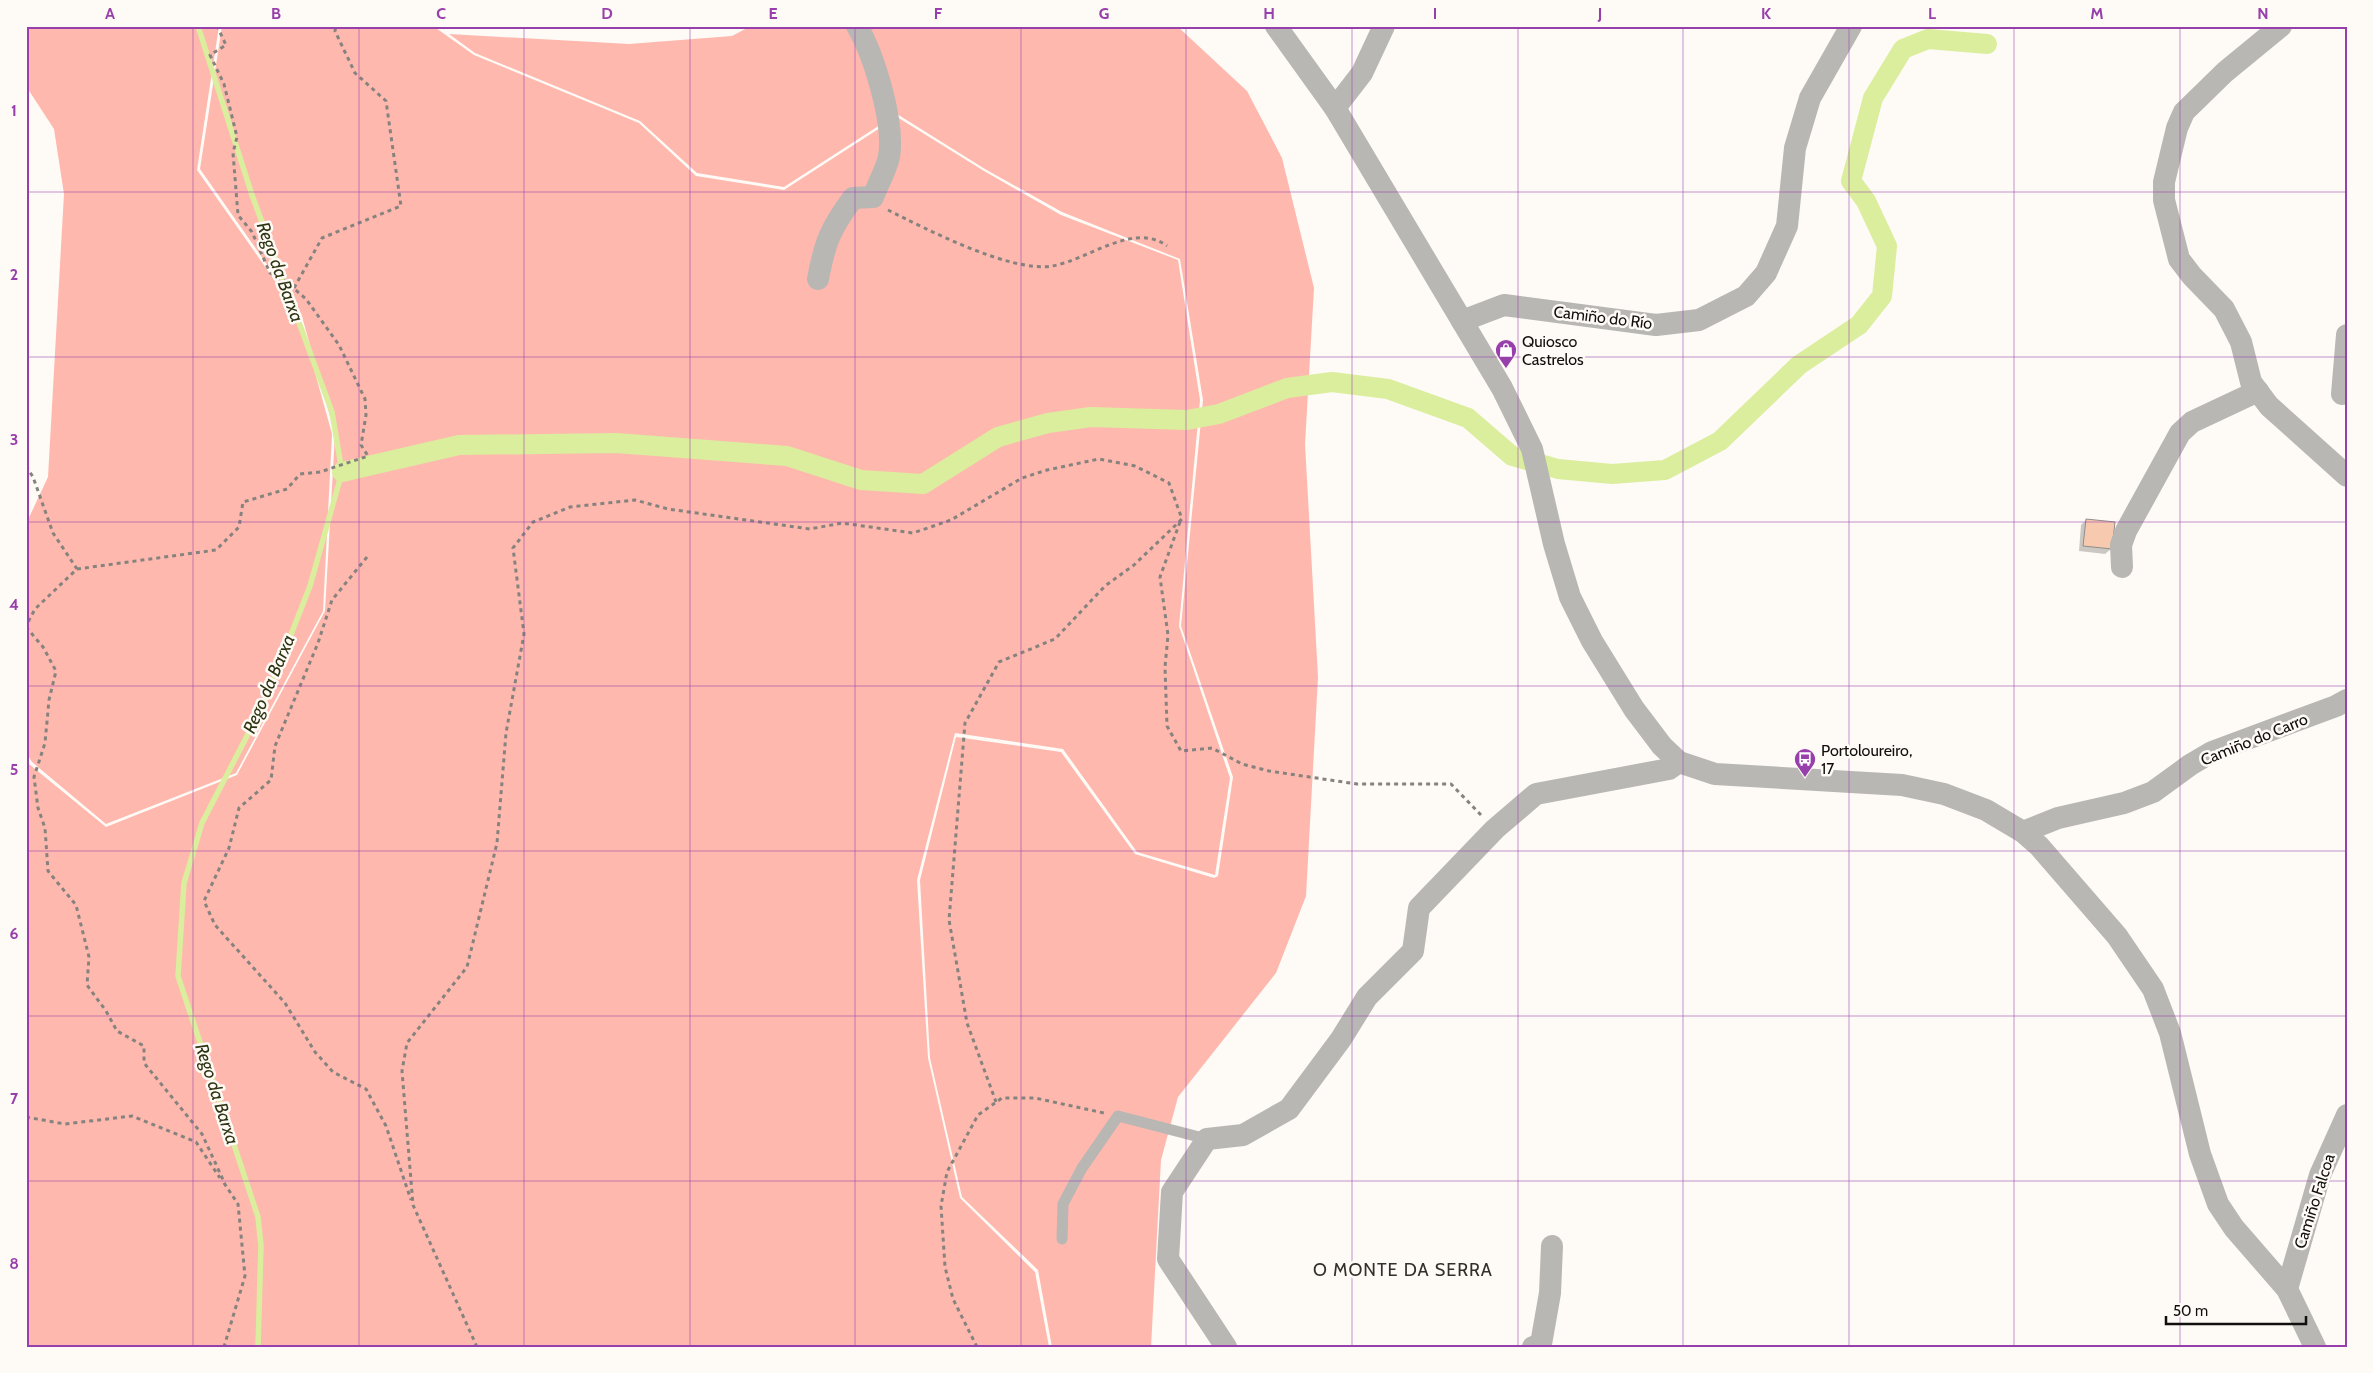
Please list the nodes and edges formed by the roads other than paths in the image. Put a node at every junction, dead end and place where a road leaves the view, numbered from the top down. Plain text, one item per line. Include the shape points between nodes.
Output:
1 (857, 26) edge
2 (1276, 26) edge
3 (1384, 26) edge
4 (1851, 26) edge
5 (2281, 26) edge
6 (1335, 108) junction
7 (818, 279) dead end
8 (1462, 320) junction
9 (2347, 335) edge
10 (2258, 391) junction
11 (2342, 394) dead end
12 (2347, 476) edge
13 (2122, 567) dead end
14 (2347, 700) edge
15 (1679, 762) junction
16 (2023, 832) junction
17 (2347, 1115) edge
18 (1206, 1139) junction
19 (1062, 1239) dead end
20 (1552, 1246) dead end
21 (2287, 1290) junction
22 (1226, 1347) edge
23 (1533, 1347) edge
24 (2315, 1347) edge

1 - 7 street via 870,51 885,103 889,157 873,197 853,198 834,224
2 - 6 street
3 - 6 street via 1362,74
4 - 8 street, Camiño do Río via 1810,98 1795,148 1787,226 1766,273 1746,296 1699,320 1656,325 1504,305
5 - 10 street via 2225,72 2184,112 2164,182 2164,200 2179,259 2224,309 2241,342 2251,382
6 - 8 street
8 - 15 street via 1502,388 1532,449 1570,597 1592,641 1634,709 1662,746
9 - 11 street
10 - 12 street via 2269,406
10 - 13 street via 2192,422 2180,433 2126,531 2121,545
14 - 16 street, Camiño do Carro via 2212,752 2153,792 2124,803 2058,818
15 - 16 street via 1715,774 1924,789 1986,810
15 - 18 street via 1669,769 1536,794 1495,829 1419,908 1413,952 1367,997 1290,1109 1243,1134
16 - 21 street via 2077,888 2117,936 2153,989 2170,1033 2200,1154 2218,1204 2234,1228
17 - 21 street, Camiño Falcoa via 2320,1175
18 - 19 lane via 1118,1116 1082,1168 1063,1204
18 - 22 street via 1172,1192 1168,1259
20 - 23 street via 1550,1293 1541,1344
21 - 24 street

